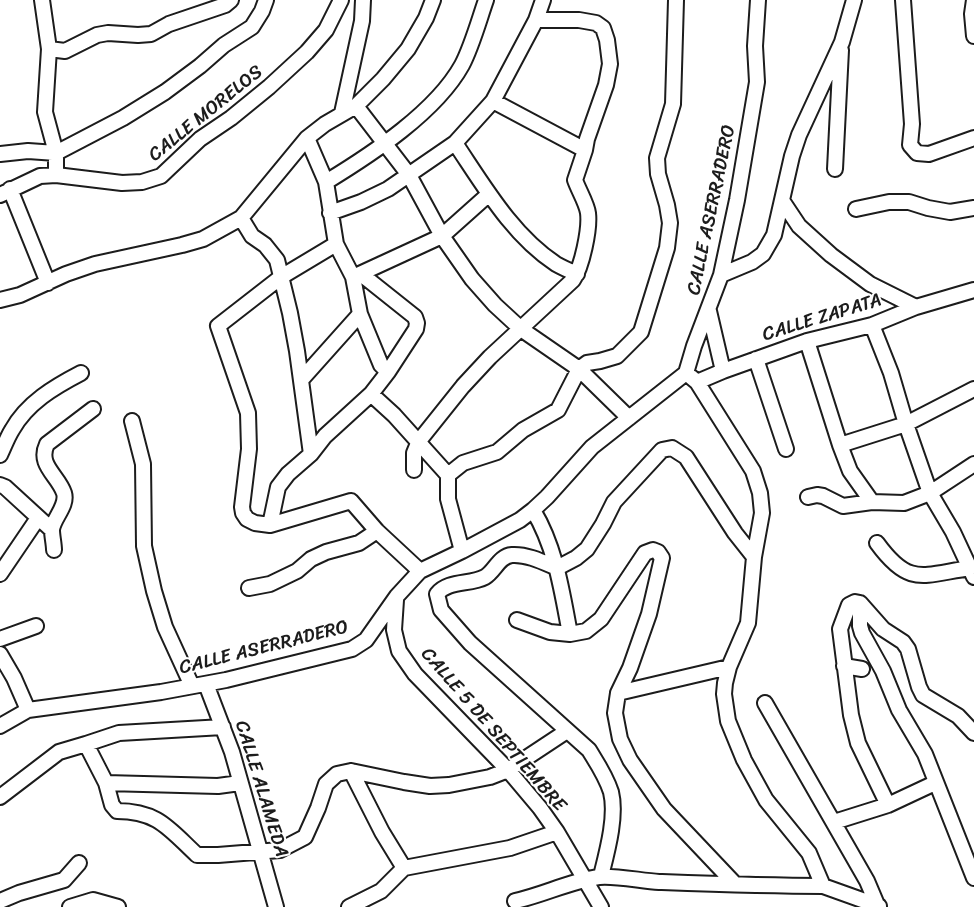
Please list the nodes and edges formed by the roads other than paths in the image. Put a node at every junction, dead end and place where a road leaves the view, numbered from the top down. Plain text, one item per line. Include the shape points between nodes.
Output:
1 (42, 0) edge
2 (266, 0) edge
3 (341, 0) edge
4 (363, 0) edge
5 (433, 0) edge
6 (486, 0) edge
7 (543, 0) edge
8 (676, 0) edge
9 (758, 0) edge
10 (854, 0) edge
11 (903, 0) edge
12 (974, 0) edge
13 (226, 2) edge
14 (536, 20) junction
15 (974, 36) edge
16 (842, 42) junction
17 (48, 49) junction
18 (493, 101) junction
19 (356, 106) junction
20 (342, 113) junction
21 (307, 138) junction
22 (974, 138) edge
23 (383, 143) junction
24 (455, 143) junction
25 (585, 150) junction
26 (56, 153) junction
27 (0, 154) edge
28 (835, 169) dead end
29 (56, 174) junction
30 (409, 174) junction
31 (326, 182) junction
32 (5, 192) edge
33 (489, 194) junction
34 (783, 202) junction
35 (856, 208) dead end
36 (974, 208) edge
37 (330, 213) junction
38 (241, 218) junction
39 (442, 236) junction
40 (336, 244) junction
41 (577, 274) junction
42 (357, 275) junction
43 (722, 275) junction
44 (282, 277) junction
45 (48, 284) junction
46 (974, 290) edge
47 (0, 300) edge
48 (916, 307) junction
49 (709, 311) junction
50 (360, 314) junction
51 (872, 325) junction
52 (521, 329) junction
53 (807, 341) junction
54 (756, 359) junction
55 (579, 369) junction
56 (722, 371) junction
57 (388, 372) junction
58 (81, 373) dead end
59 (686, 373) junction
60 (301, 380) junction
61 (697, 382) junction
62 (974, 390) edge
63 (371, 394) junction
64 (94, 409) dead end
65 (630, 418) junction
66 (132, 421) dead end
67 (906, 424) junction
68 (419, 441) junction
69 (840, 445) junction
70 (786, 450) dead end
71 (311, 454) junction
72 (0, 455) edge
73 (974, 464) edge
74 (414, 470) dead end
75 (448, 475) junction
76 (3, 486) edge
77 (930, 493) junction
78 (808, 497) dead end
79 (872, 502) junction
80 (533, 510) junction
81 (38, 518) junction
82 (270, 525) junction
83 (52, 530) junction
84 (377, 530) junction
85 (877, 543) dead end
86 (54, 550) dead end
87 (462, 551) junction
88 (754, 558) junction
89 (557, 568) junction
90 (420, 571) junction
91 (972, 573) edge
92 (0, 574) edge
93 (249, 588) dead end
94 (397, 596) junction
95 (860, 603) junction
96 (517, 620) dead end
97 (36, 626) dead end
98 (570, 634) junction
99 (0, 639) edge
100 (0, 654) edge
101 (844, 666) junction
102 (729, 667) junction
103 (862, 669) dead end
104 (199, 685) junction
105 (618, 693) junction
106 (765, 703) dead end
107 (28, 710) junction
108 (0, 726) edge
109 (223, 727) junction
110 (567, 731) junction
111 (974, 733) edge
112 (86, 744) junction
113 (508, 770) junction
114 (350, 771) junction
115 (106, 783) junction
116 (240, 783) junction
117 (935, 783) junction
118 (0, 797) edge
119 (888, 805) junction
120 (834, 822) junction
121 (557, 832) junction
122 (262, 852) junction
123 (80, 863) dead end
124 (971, 863) edge
125 (404, 868) junction
126 (601, 876) junction
127 (974, 878) edge
128 (586, 879) junction
129 (735, 884) junction
130 (823, 886) junction
131 (0, 901) edge
132 (514, 905) edge
133 (878, 906) edge
134 (70, 907) edge
135 (118, 907) edge
136 (276, 907) edge
137 (349, 907) edge
138 (601, 907) edge

1 - 17 street
2 - 26 street via 252,27 165,92
3 - 29 street, CALLE MORELOS via 326,30 307,52 270,87 200,139 161,176 122,184
4 - 20 street via 362,22
5 - 19 street via 408,49
6 - 23 street via 462,65 437,98 405,128
7 - 14 street
8 - 55 street via 673,104 657,158 670,223 667,248 641,332 617,356 587,363
9 - 43 street, CALLE ASERRADERO via 757,82
10 - 16 street
11 - 22 street via 912,124 910,145 917,153 929,154
12 - 15 street
13 - 17 street via 151,34 97,34 65,51
14 - 18 street
14 - 25 street via 579,20 596,23 603,28 610,64
16 - 28 street
16 - 34 street via 799,136
17 - 26 street via 45,112
18 - 24 street
18 - 25 street
19 - 20 street
19 - 23 street
20 - 21 street
21 - 31 street
21 - 38 street
23 - 30 street
23 - 31 street
24 - 30 street
24 - 33 street
25 - 41 street via 575,180 588,212
26 - 27 street
26 - 29 street
29 - 32 street, CALLE MORELOS via 40,176
30 - 37 street via 388,189
30 - 39 street
31 - 37 street
32 - 45 street
33 - 39 street
33 - 41 street via 534,247
34 - 43 street via 774,235 763,254
34 - 48 street via 799,226 831,255 870,284
35 - 36 street via 909,202 950,212
37 - 40 street
38 - 44 street via 252,236 278,260
38 - 45 street via 203,239 95,264
39 - 42 street
39 - 52 street via 495,306
40 - 42 street
40 - 44 street
41 - 52 street
42 - 50 street
42 - 57 street via 415,316 417,322 416,329
43 - 49 street, CALLE ASERRADERO
44 - 60 street
44 - 82 street via 218,326 248,413 243,513 255,523
45 - 47 street
46 - 48 street, CALLE ZAPATA
48 - 51 street, CALLE ZAPATA
49 - 56 street
49 - 59 street, CALLE ASERRADERO
50 - 57 street via 381,365
50 - 60 street
51 - 53 street, CALLE ZAPATA
51 - 67 street
52 - 55 street
52 - 68 street via 463,386
53 - 54 street, CALLE ZAPATA
53 - 69 street
54 - 56 street, CALLE ZAPATA
54 - 70 street
55 - 65 street
55 - 75 street via 558,410 523,430 497,452 462,463
56 - 61 street, CALLE ZAPATA
57 - 63 street
58 - 72 street via 52,388 32,404 12,428
59 - 61 street
59 - 65 street, CALLE ASERRADERO
60 - 71 street
61 - 88 street via 753,471 762,514
62 - 67 street
63 - 68 street
63 - 71 street via 325,436
64 - 83 street via 47,444 43,452 64,494
65 - 80 street, CALLE ASERRADERO via 592,446
66 - 104 street, CALLE ALAMEDA via 143,464 144,546 154,591 165,628
67 - 69 street
67 - 77 street
68 - 74 street via 414,453
68 - 75 street
69 - 79 street via 850,471
71 - 82 street via 278,487
73 - 77 street
75 - 87 street via 448,499
76 - 81 street
77 - 79 street via 904,503
77 - 91 street
78 - 79 street via 823,496 844,506
80 - 87 street, CALLE ASERRADERO
80 - 89 street via 544,528
81 - 83 street
81 - 92 street
82 - 84 street via 351,501
83 - 86 street
84 - 90 street
84 - 93 street via 359,543 311,559 297,571 270,584
85 - 91 street via 895,564 916,576
87 - 90 street, CALLE ASERRADERO
88 - 89 street via 686,457 672,448 662,450 614,502 587,549
88 - 102 street via 748,623
89 - 98 street
89 - 110 street via 532,558 506,556 485,577 440,590 437,594 441,610 450,622
90 - 94 street, CALLE ASERRADERO
94 - 104 street, CALLE ASERRADERO via 366,640 352,649
94 - 113 street, CALLE 5 DE SEPTIEMBRE via 394,630 400,651 414,674
95 - 101 street via 849,605 840,629
95 - 111 street via 883,629 908,649 923,695 958,716
95 - 117 street via 862,633 899,710 925,754
96 - 98 street via 550,632
97 - 99 street
98 - 105 street via 586,631 602,619 645,553 658,552 662,558 650,614
100 - 107 street
101 - 103 street
101 - 119 street via 858,742
102 - 105 street
102 - 130 street via 724,694 728,721 744,760 766,800 809,853
104 - 107 street, CALLE ASERRADERO
104 - 109 street, CALLE ALAMEDA
105 - 129 street via 615,713 620,740 630,760 664,809
106 - 120 street
107 - 108 street, CALLE ASERRADERO
109 - 112 street via 119,733
109 - 116 street, CALLE ALAMEDA
110 - 113 street
110 - 126 street via 589,750 611,792 613,809
112 - 115 street
112 - 118 street via 58,752
113 - 114 street via 490,778 449,786 430,786
113 - 121 street, CALLE 5 DE SEPTIEMBRE
114 - 122 street via 338,774 326,784 304,837 280,850
114 - 125 street
115 - 116 street via 218,786
115 - 122 street via 117,811 133,811 153,817 169,827 197,855
116 - 122 street, CALLE ALAMEDA
117 - 119 street
117 - 124 street
119 - 120 street
120 - 133 street
121 - 125 street via 510,848
121 - 128 street, CALLE 5 DE SEPTIEMBRE
122 - 136 street, CALLE ALAMEDA
123 - 131 street via 64,880
124 - 127 street
125 - 137 street via 381,891
126 - 128 street
126 - 129 street via 642,881
128 - 132 street
128 - 138 street, CALLE 5 DE SEPTIEMBRE
129 - 130 street
130 - 133 street
134 - 135 street via 93,900

